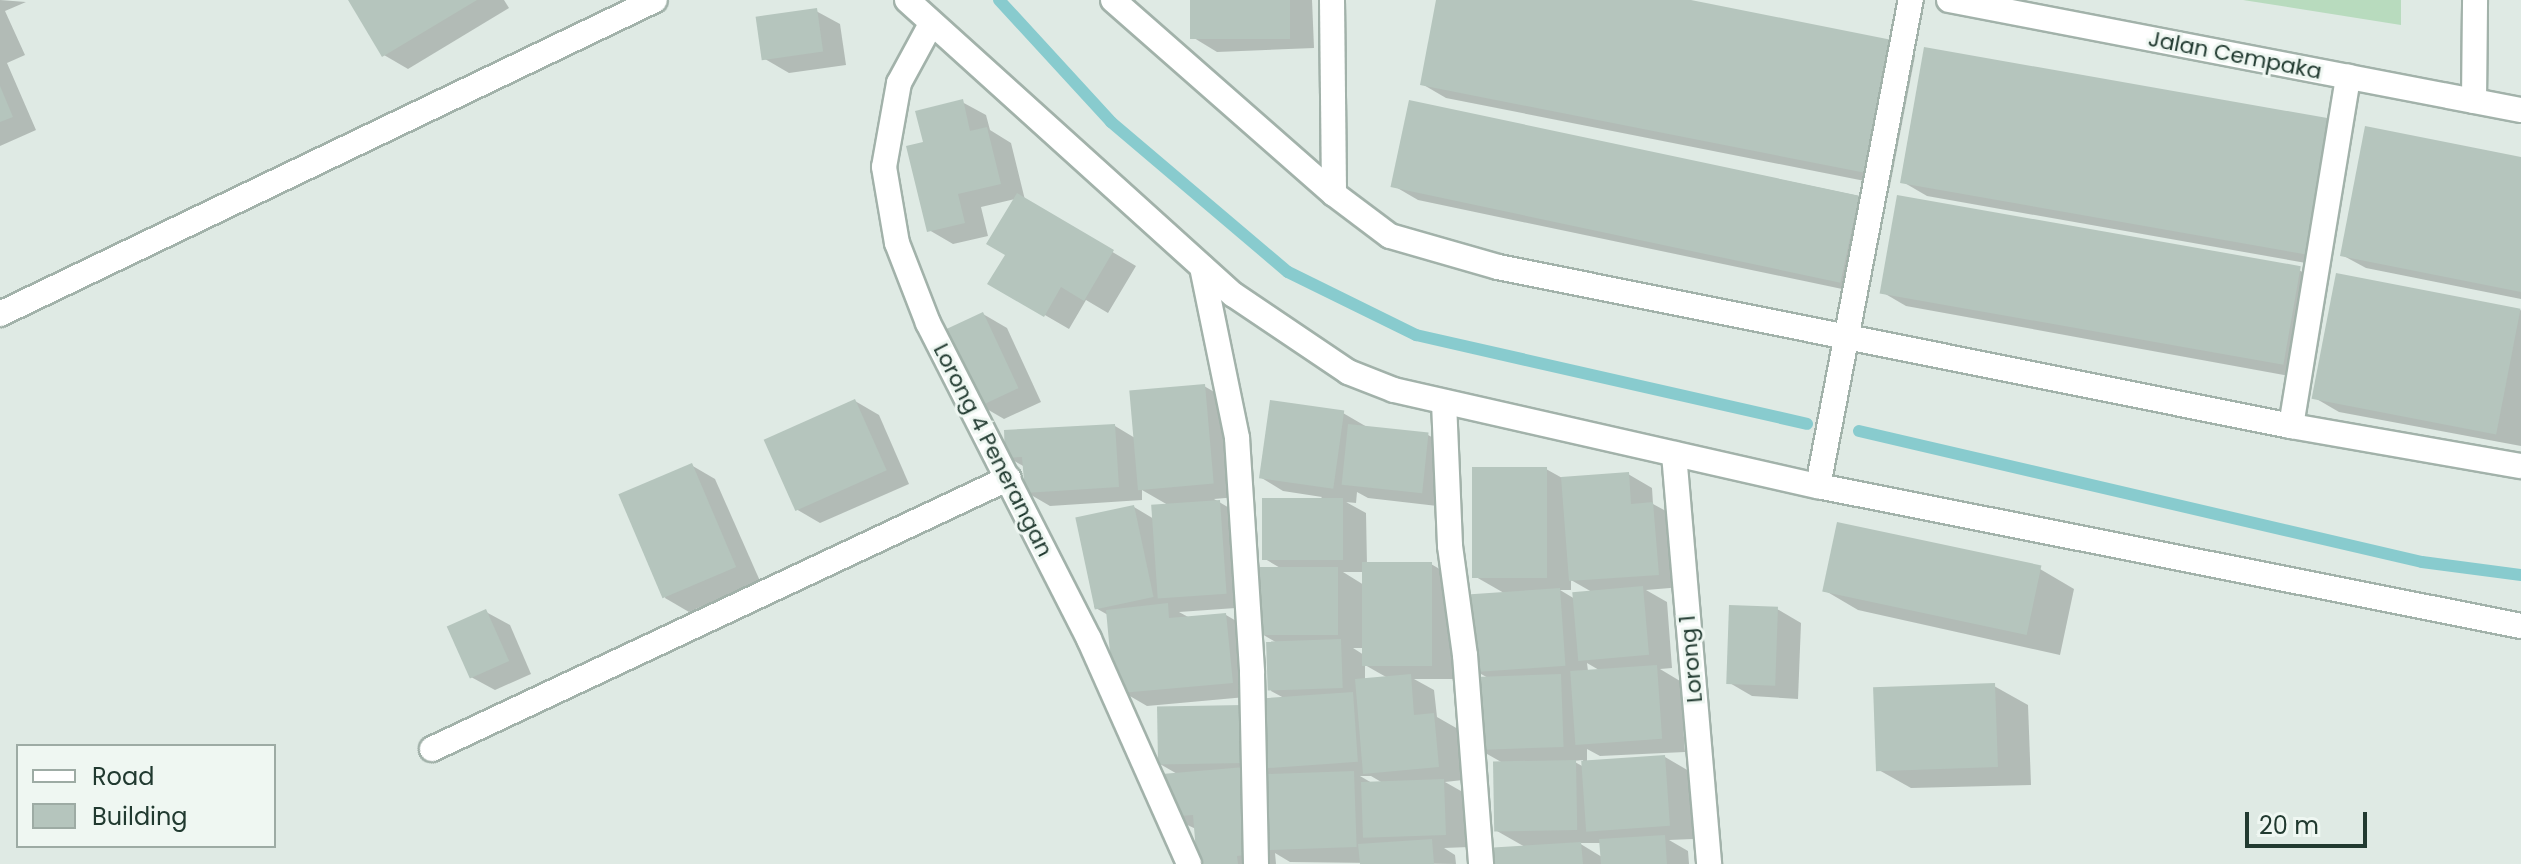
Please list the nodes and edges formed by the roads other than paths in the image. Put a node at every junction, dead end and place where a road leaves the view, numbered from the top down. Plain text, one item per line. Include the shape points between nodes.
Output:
1 (655, 0) edge
2 (907, 0) edge
3 (1113, 0) edge
4 (1332, 0) edge
5 (1911, 0) edge
6 (1949, 0) edge
7 (2475, 0) edge
8 (2036, 8) edge
9 (931, 24) junction
10 (2348, 77) junction
11 (2474, 101) junction
12 (2521, 110) edge
13 (1334, 194) junction
14 (1202, 267) junction
15 (0, 314) edge
16 (1847, 335) junction
17 (1444, 402) junction
18 (2291, 426) junction
19 (1674, 454) junction
20 (2521, 466) edge
21 (1009, 478) junction
22 (1818, 486) junction
23 (2521, 626) edge
24 (432, 749) dead end
25 (1189, 864) edge
26 (1256, 864) edge
27 (1481, 864) edge
28 (1709, 864) edge

1 - 15 street
2 - 9 street
3 - 13 street
4 - 13 street
5 - 16 street
6 - 8 street, Jalan Cempaka
7 - 11 street
8 - 10 street, Jalan Cempaka
9 - 14 street via 1058,132
9 - 21 street, Lorong 4 Penerangan via 899,83 886,182 897,243 928,323
10 - 11 street, Jalan Cempaka
10 - 18 street
11 - 12 street, Jalan Cempaka
13 - 16 street via 1390,236 1445,254
14 - 17 street via 1276,326 1348,372
14 - 26 street via 1237,438 1251,657
16 - 18 street
16 - 22 street
17 - 19 street
17 - 27 street via 1450,546 1465,655
18 - 20 street
19 - 22 street
19 - 28 street, Lorong 1
21 - 24 street
21 - 25 street, Lorong 4 Penerangan via 1089,639
22 - 23 street

